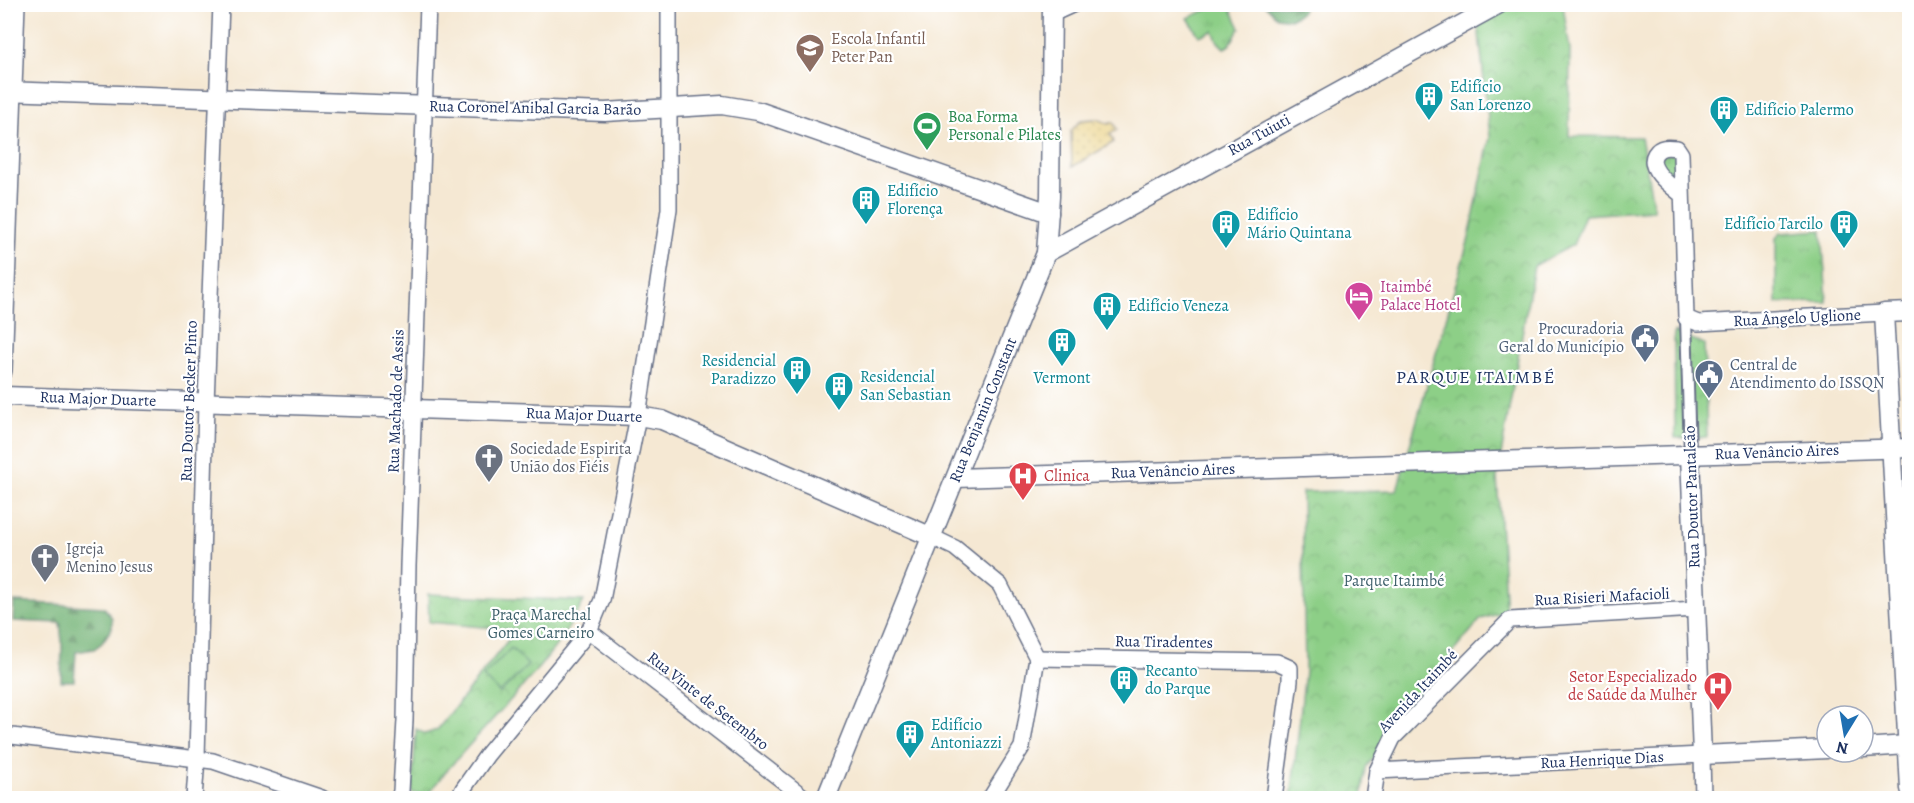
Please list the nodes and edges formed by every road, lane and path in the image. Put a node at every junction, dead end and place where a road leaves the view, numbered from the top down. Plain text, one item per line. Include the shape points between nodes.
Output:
1 (17, 4) edge
2 (221, 4) edge
3 (428, 4) edge
4 (669, 4) edge
5 (1074, 4) edge
6 (1499, 4) edge
7 (1052, 9) edge
8 (1471, 12) edge
9 (9, 91) edge
10 (218, 99) junction
11 (424, 106) junction
12 (668, 108) junction
13 (1682, 195) dead end
14 (1049, 213) junction
15 (1046, 253) junction
16 (1910, 312) edge
17 (1884, 313) junction
18 (1686, 318) junction
19 (4, 371) edge
20 (4, 396) edge
21 (206, 403) junction
22 (414, 409) junction
23 (638, 416) junction
24 (1900, 448) edge
25 (1690, 455) junction
26 (956, 478) junction
27 (932, 537) junction
28 (1696, 609) junction
29 (1510, 620) joint
30 (589, 631) junction
31 (1037, 658) junction
32 (4, 735) edge
33 (1908, 737) edge
34 (1875, 745) edge
35 (1815, 750) edge
36 (1702, 755) junction
37 (197, 758) junction
38 (1377, 771) junction
39 (1910, 789) edge
40 (402, 796) edge
41 (194, 798) edge
42 (322, 798) edge
43 (459, 798) edge
44 (805, 798) edge
45 (826, 798) edge
46 (991, 798) edge
47 (1274, 798) edge
48 (1373, 798) edge
49 (1703, 798) edge

1 - 9 street
2 - 10 street, Rua Doutor Becker Pinto
3 - 11 street, Rua Machado de Assis
4 - 12 street
5 - 7 street
6 - 8 street, Rua Tuiuti
7 - 14 street, Rua Benjamin Constant
8 - 15 street, Rua Tuiuti
9 - 10 street, Rua Coronel Anibal Garcia Barão
9 - 19 street
10 - 11 street, Rua Coronel Anibal Garcia Barão
10 - 21 street, Rua Doutor Becker Pinto
11 - 12 street, Rua Coronel Anibal Garcia Barão via 605,112
11 - 22 street, Rua Machado de Assis
12 - 14 street, Rua Coronel Anibal Garcia Barão via 722,105 758,111
12 - 23 street via 669,209
13 - 18 street, Rua Doutor Pantaleão
14 - 15 street, Rua Benjamin Constant
15 - 26 street, Rua Benjamin Constant
16 - 17 street, Rua Ângelo Uglione
17 - 18 street, Rua Ângelo Uglione via 1698,323
17 - 24 street
18 - 25 street, Rua Doutor Pantaleão
20 - 21 street, Rua Major Duarte
21 - 22 street, Rua Major Duarte
21 - 37 street, Rua Doutor Becker Pinto
22 - 23 street, Rua Major Duarte
22 - 40 street, Rua Machado de Assis
23 - 27 street, Rua Major Duarte via 662,420
23 - 30 street via 602,600
24 - 25 street, Rua Venâncio Aires
24 - 33 street
25 - 26 street, Rua Venâncio Aires
25 - 28 street, Rua Doutor Pantaleão
26 - 27 street, Rua Benjamin Constant
27 - 31 street, Rua Major Duarte via 955,548 999,585
27 - 45 street, Rua Benjamin Constant
28 - 29 street, Rua Risieri Mafacioli
28 - 36 street, Rua Doutor Pantaleão
29 - 38 street, Avenida Itaimbé via 1393,738
30 - 43 street via 487,755
30 - 44 street, Rua Vinte de Setembro
31 - 46 street via 1022,747
31 - 47 street, Rua Tiradentes via 1277,662 1290,668
32 - 37 street
33 - 34 street
33 - 39 street
35 - 36 street, Rua Henrique Dias
36 - 38 street, Rua Henrique Dias
36 - 49 street, Rua Doutor Pantaleão
37 - 41 street, Rua Doutor Becker Pinto
37 - 42 street via 232,766
38 - 48 street, Avenida Itaimbé

